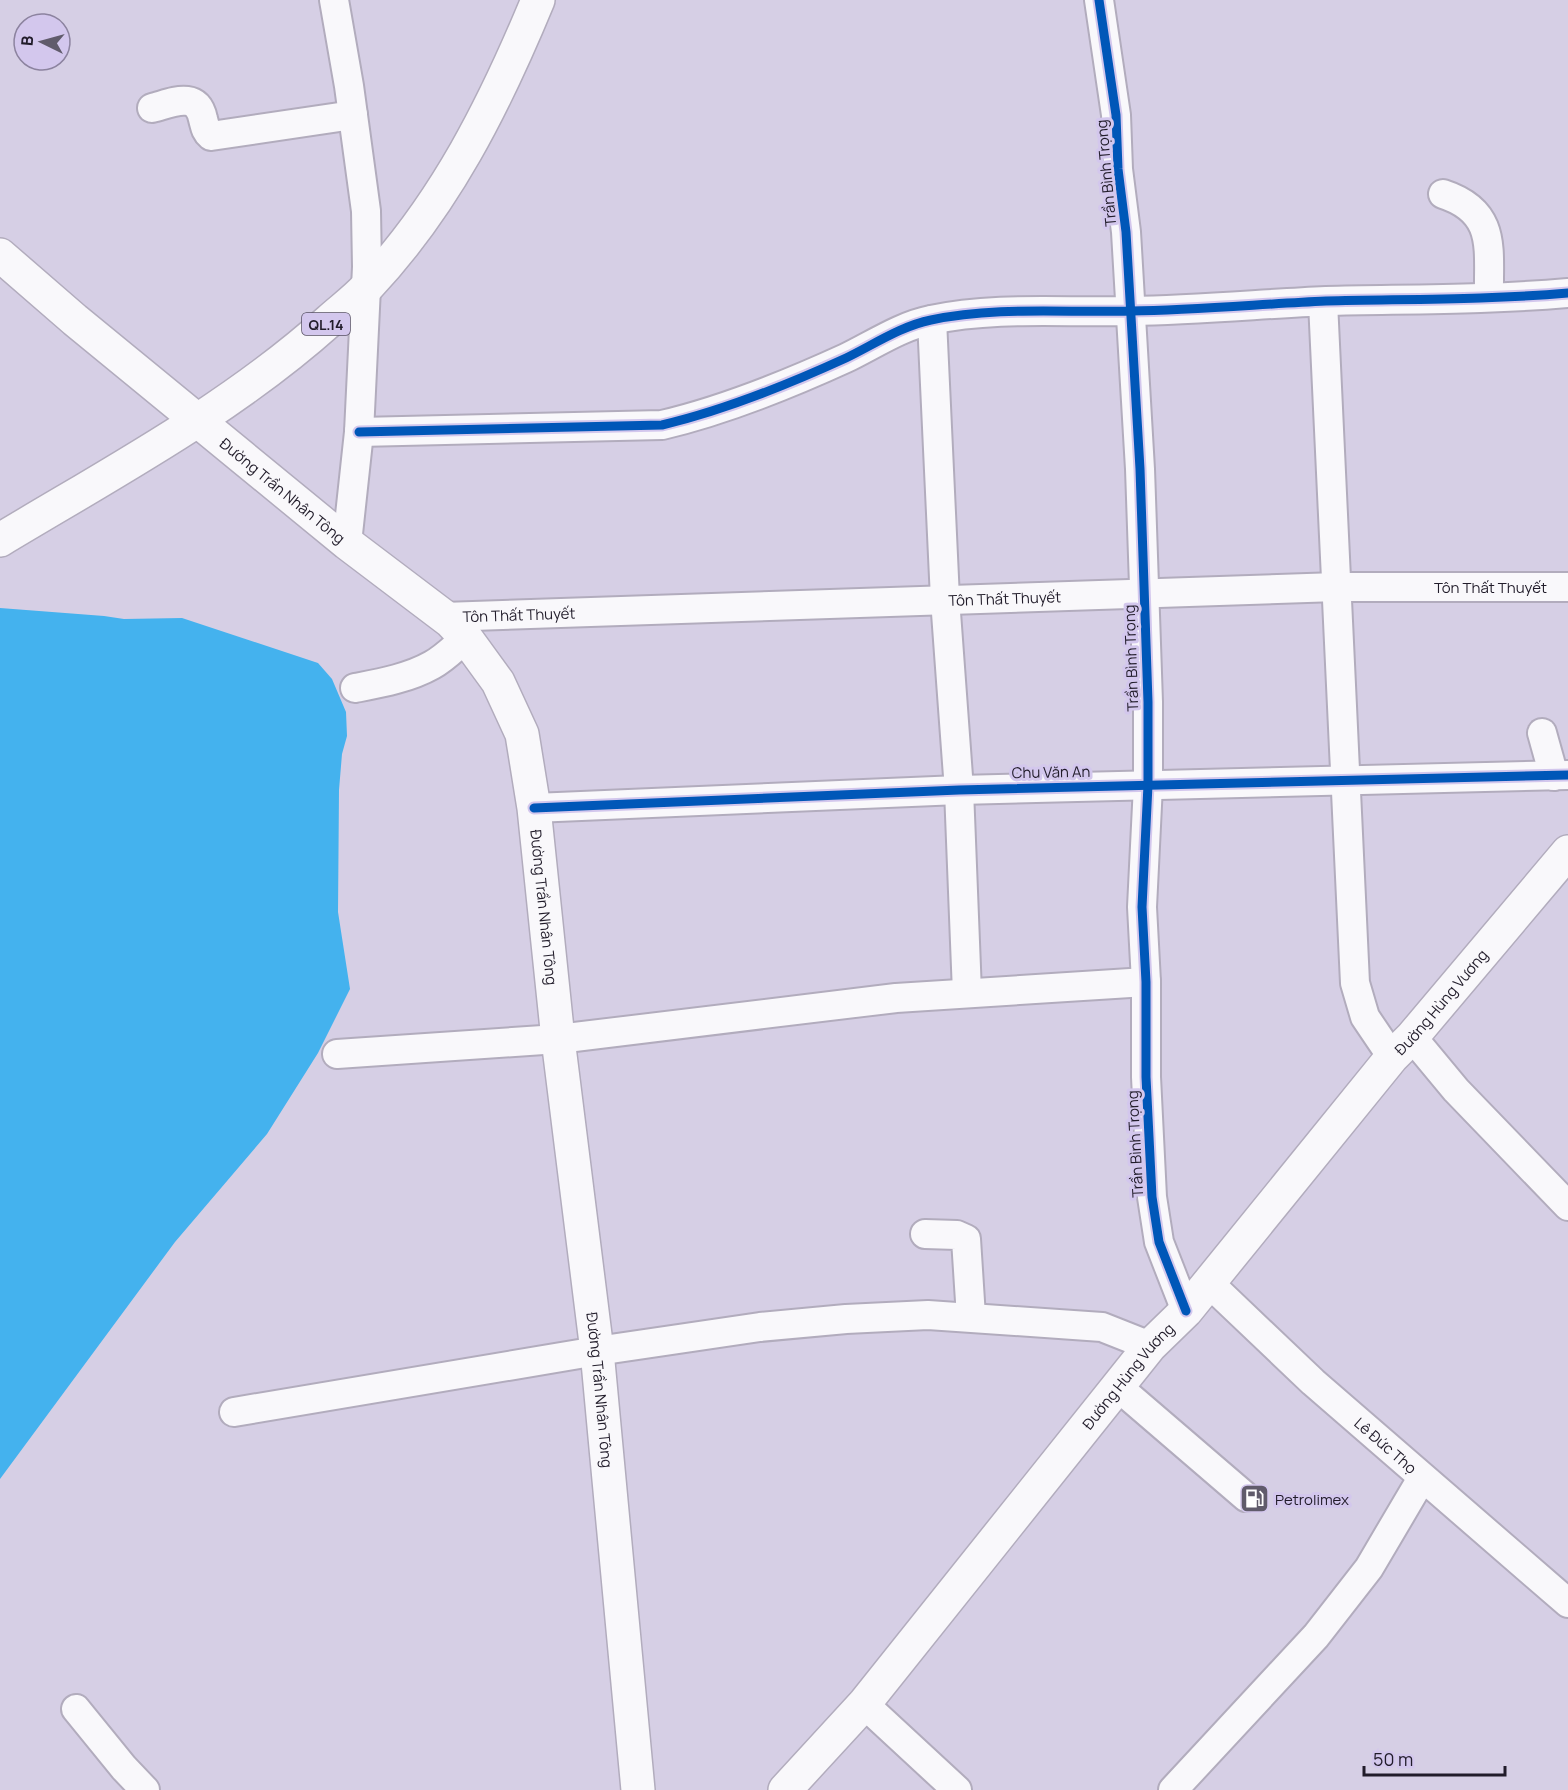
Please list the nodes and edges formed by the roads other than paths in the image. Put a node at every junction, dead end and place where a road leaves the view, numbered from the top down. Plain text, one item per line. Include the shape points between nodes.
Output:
1 (334, 0) edge
2 (538, 0) edge
3 (1099, 0) edge
4 (152, 108) dead end
5 (353, 115) junction
6 (1443, 194) dead end
7 (0, 255) edge
8 (366, 288) junction
9 (1568, 293) edge
10 (1489, 297) junction
11 (1323, 302) junction
12 (1132, 311) junction
13 (932, 320) junction
14 (197, 420) junction
15 (359, 432) junction
16 (0, 540) edge
17 (346, 543) junction
18 (1337, 587) junction
19 (1568, 587) edge
20 (1143, 594) junction
21 (945, 599) junction
22 (455, 627) junction
23 (355, 688) dead end
24 (1542, 733) dead end
25 (1561, 775) edge
26 (1347, 780) junction
27 (1148, 785) junction
28 (958, 790) junction
29 (534, 808) junction
30 (1568, 852) edge
31 (1146, 982) junction
32 (967, 993) junction
33 (558, 1039) junction
34 (1402, 1047) junction
35 (336, 1054) dead end
36 (1568, 1206) edge
37 (925, 1234) dead end
38 (1209, 1283) junction
39 (1186, 1311) junction
40 (971, 1317) junction
41 (1150, 1346) junction
42 (597, 1351) junction
43 (1118, 1387) junction
44 (234, 1412) dead end
45 (1422, 1478) junction
46 (1246, 1497) dead end
47 (1568, 1602) edge
48 (864, 1704) junction
49 (76, 1709) dead end
50 (141, 1789) edge
51 (638, 1790) edge
52 (785, 1790) edge
53 (957, 1790) edge
54 (1173, 1790) edge

1 - 5 street
2 - 8 main road, QL.14 via 518,49 457,169
3 - 12 street, Trần Bình Trọng via 1116,115
4 - 5 street via 181,100 194,102 200,107 205,129 211,136
5 - 8 street via 366,212
6 - 10 street via 1459,199 1484,224 1489,241
7 - 14 main road, Đường Trần Nhân Tông
8 - 14 main road, QL.14 via 294,353
8 - 15 street
9 - 10 street
10 - 11 street
11 - 12 street
11 - 18 street
12 - 13 street via 993,313
12 - 20 street, Trần Bình Trọng
13 - 15 street via 762,394 662,425
13 - 21 street
14 - 16 main road, QL.14
14 - 17 main road, Đường Trần Nhân Tông
15 - 17 street
17 - 22 main road, Đường Trần Nhân Tông
18 - 19 street, Tôn Thất Thuyết
18 - 20 street, Tôn Thất Thuyết
18 - 26 street
20 - 21 street, Tôn Thất Thuyết
20 - 27 street, Trần Bình Trọng
21 - 22 street, Tôn Thất Thuyết
21 - 28 street
22 - 23 street via 440,660 420,671
22 - 29 main road, Đường Trần Nhân Tông via 498,682 522,734
24 - 25 street
25 - 26 street, Chu Văn An
26 - 27 street, Chu Văn An
26 - 34 street via 1355,983 1365,1017
27 - 28 street, Chu Văn An
27 - 31 street, Trần Bình Trọng via 1142,907
28 - 29 street, Chu Văn An
28 - 32 street
29 - 33 main road, Đường Trần Nhân Tông
30 - 34 main road, Đường Hùng Vương
31 - 32 street
31 - 39 street, Trần Bình Trọng via 1152,1197 1159,1242
32 - 33 street via 845,1003
33 - 35 street
33 - 42 main road, Đường Trần Nhân Tông
34 - 36 street via 1456,1089
34 - 38 main road, Đường Hùng Vương
37 - 40 street via 966,1239
38 - 39 main road, Đường Hùng Vương
38 - 45 street, Lê Đức Thọ
39 - 41 main road, Đường Hùng Vương
40 - 41 street via 1102,1327
40 - 42 street via 825,1321
41 - 43 main road, Đường Hùng Vương
42 - 44 street
42 - 51 main road, Đường Trần Nhân Tông
43 - 46 street
43 - 48 main road, Đường Hùng Vương
45 - 47 street, Lê Đức Thọ
45 - 54 street via 1369,1568 1316,1636
48 - 52 main road, Đường Hùng Vương
48 - 53 street
49 - 50 street

